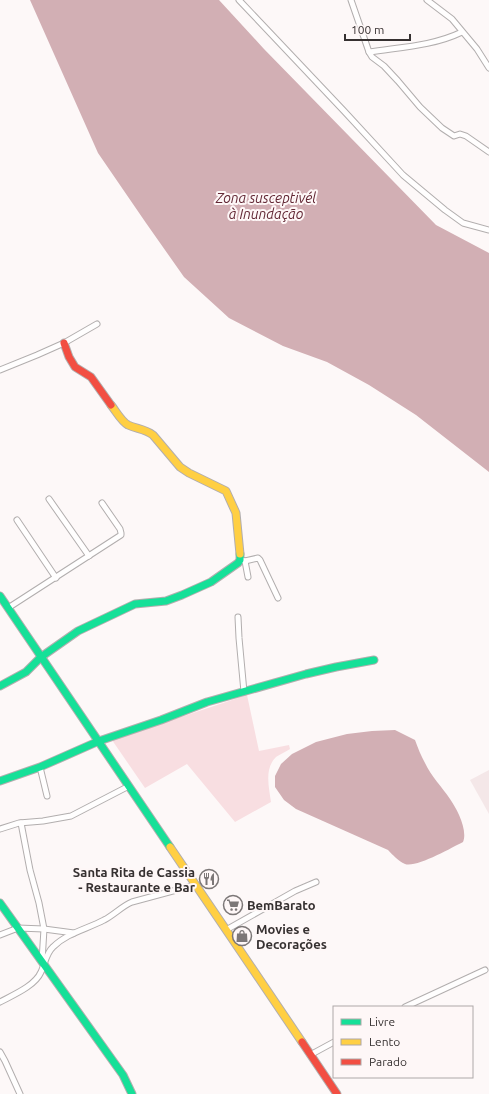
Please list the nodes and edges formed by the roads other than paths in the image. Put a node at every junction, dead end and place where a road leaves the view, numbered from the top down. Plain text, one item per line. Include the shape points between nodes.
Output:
1 (239, 0) edge
2 (350, 0) edge
3 (427, 0) edge
4 (462, 32) junction
5 (369, 52) junction
6 (489, 68) edge
7 (489, 152) edge
8 (489, 230) edge
9 (97, 324) dead end
10 (64, 344) junction
11 (0, 370) edge
12 (49, 499) dead end
13 (102, 503) dead end
14 (18, 520) dead end
15 (89, 556) junction
16 (242, 561) junction
17 (248, 577) dead end
18 (56, 578) junction
19 (0, 596) edge
20 (278, 598) dead end
21 (8, 608) junction
22 (238, 617) dead end
23 (41, 657) junction
24 (374, 660) dead end
25 (0, 686) edge
26 (244, 692) junction
27 (99, 741) junction
28 (40, 767) junction
29 (0, 781) edge
30 (130, 786) junction
31 (47, 796) dead end
32 (21, 823) junction
33 (0, 829) edge
34 (316, 882) dead end
35 (196, 885) junction
36 (0, 903) edge
37 (18, 928) junction
38 (44, 929) junction
39 (226, 930) junction
40 (74, 933) junction
41 (0, 935) edge
42 (43, 963) junction
43 (485, 970) dead end
44 (0, 1002) edge
45 (407, 1006) edge
46 (333, 1043) edge
47 (0, 1052) edge
48 (310, 1055) junction
49 (20, 1094) edge
50 (132, 1094) edge
51 (337, 1094) edge

1 - 8 street via 403,175 463,223
2 - 5 street
3 - 4 street via 452,19
4 - 5 street via 423,45
4 - 6 street via 477,48
5 - 7 street via 442,128 454,136 466,136
9 - 10 street
10 - 11 street
10 - 16 street via 73,366 94,379 123,421 153,435 180,467 226,490 236,513
12 - 15 street
13 - 15 street via 122,532
14 - 18 street
15 - 18 street
16 - 17 street
16 - 20 street via 258,558 260,560
16 - 23 street via 211,582 182,595 166,601 140,603 121,610 75,633
18 - 21 street
19 - 21 street
21 - 23 street
22 - 26 street
23 - 25 street via 26,672
23 - 27 street
24 - 26 street via 328,668
26 - 27 street via 207,702
27 - 28 street
27 - 30 street
28 - 29 street
28 - 31 street
30 - 32 street via 71,816
30 - 35 street
32 - 33 street
32 - 38 street
34 - 39 street
35 - 39 street
35 - 40 street via 132,902 104,920
36 - 37 street
37 - 38 street
37 - 41 street
37 - 42 street
38 - 40 street
38 - 42 street
39 - 48 street
40 - 42 street via 52,947
42 - 44 street via 41,973 33,983
42 - 50 street via 123,1075
43 - 45 street
46 - 48 street
47 - 49 street
48 - 51 street

